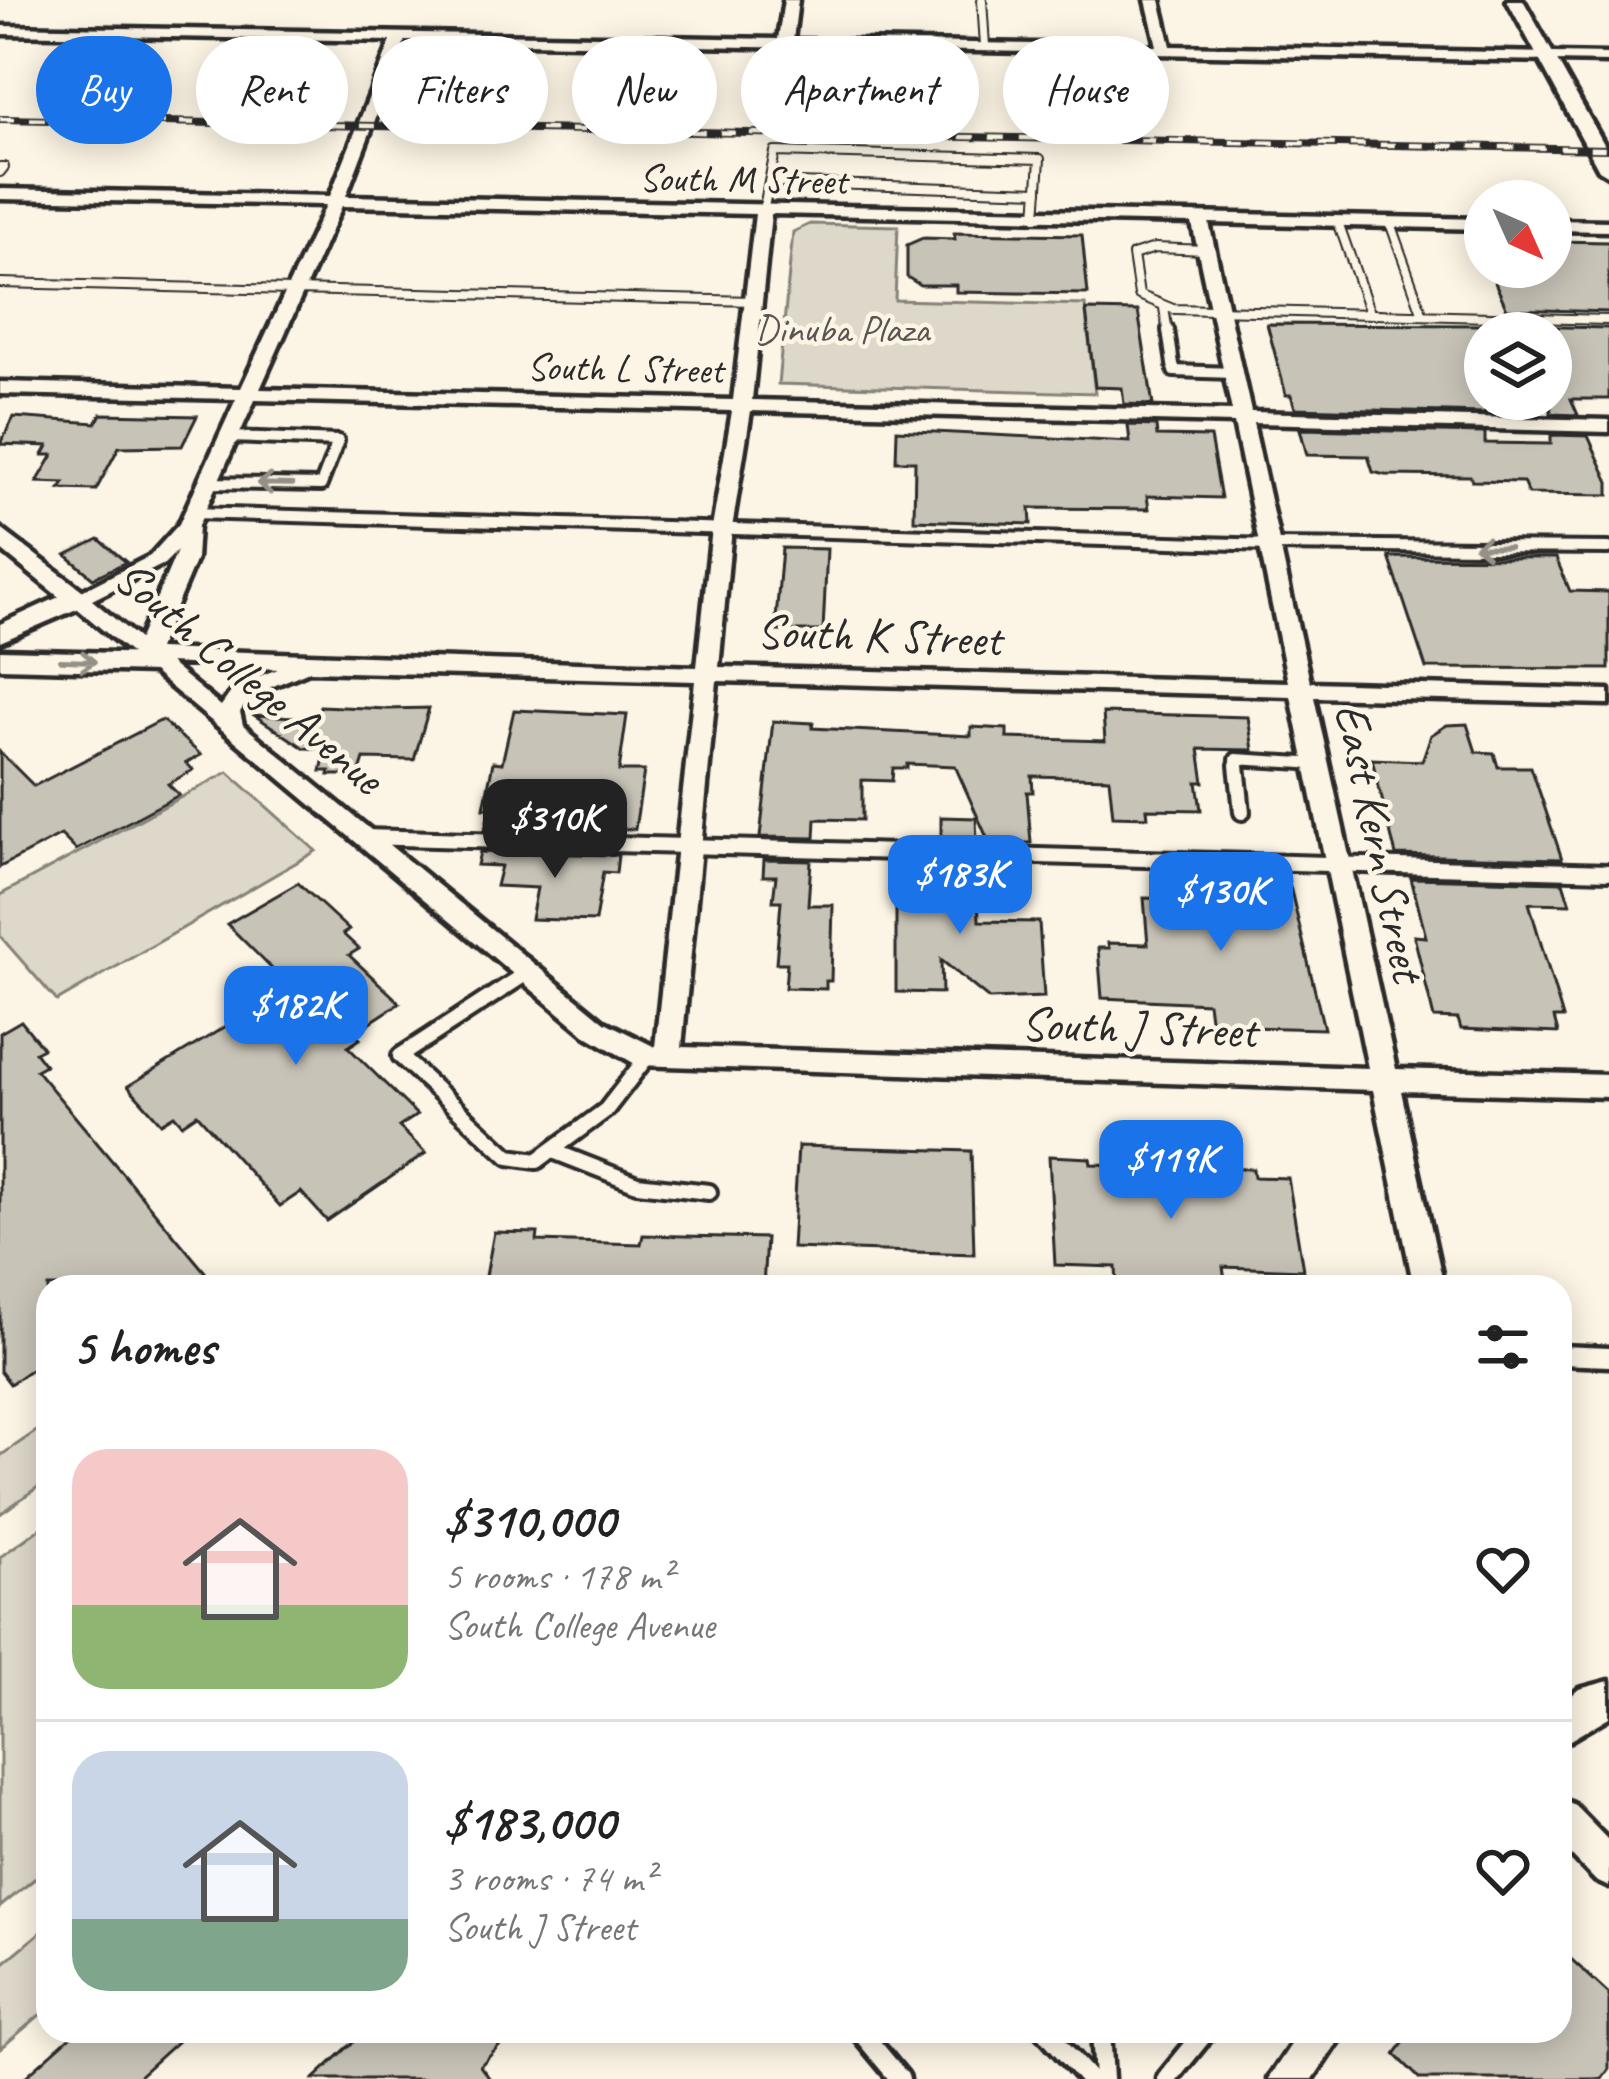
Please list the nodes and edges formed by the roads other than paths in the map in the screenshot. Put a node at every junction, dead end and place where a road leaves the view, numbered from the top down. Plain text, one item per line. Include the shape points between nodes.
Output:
1 (791, 0) edge
2 (982, 0) edge
3 (1153, 0) edge
4 (1515, 0) edge
5 (0, 30) edge
6 (400, 36) edge
7 (786, 36) edge
8 (1162, 36) edge
9 (548, 39) edge
10 (741, 42) edge
11 (979, 46) edge
12 (985, 46) junction
13 (1003, 46) edge
14 (1169, 49) edge
15 (1546, 57) junction
16 (1609, 58) edge
17 (372, 108) edge
18 (1609, 170) edge
19 (769, 182) junction
20 (1038, 191) junction
21 (0, 194) edge
22 (336, 201) junction
23 (764, 212) junction
24 (1036, 217) junction
25 (1200, 220) junction
26 (1339, 222) junction
27 (1390, 223) junction
28 (1464, 224) edge
29 (1572, 225) edge
30 (1609, 226) edge
31 (1207, 250) junction
32 (0, 283) edge
33 (296, 290) junction
34 (754, 301) junction
35 (1164, 308) junction
36 (1220, 310) junction
37 (1370, 314) junction
38 (1423, 315) junction
39 (1609, 320) edge
40 (1234, 373) junction
41 (0, 388) edge
42 (251, 393) junction
43 (742, 406) junction
44 (1240, 415) junction
45 (1609, 426) edge
46 (231, 436) junction
47 (208, 483) junction
48 (191, 519) junction
49 (722, 528) junction
50 (0, 536) edge
51 (1270, 545) junction
52 (1609, 548) edge
53 (77, 598) junction
54 (0, 634) edge
55 (0, 659) edge
56 (151, 659) junction
57 (316, 664) junction
58 (707, 670) junction
59 (1303, 689) junction
60 (1609, 698) edge
61 (232, 728) junction
62 (1320, 764) junction
63 (1243, 812) dead end
64 (364, 837) junction
65 (689, 846) junction
66 (1342, 863) junction
67 (1609, 872) edge
68 (526, 973) junction
69 (657, 1058) junction
70 (1383, 1078) junction
71 (1609, 1086) edge
72 (553, 1150) junction
73 (709, 1192) dead end
74 (1426, 1275) edge
75 (1572, 1355) edge
76 (1609, 1357) edge
77 (1609, 1699) edge
78 (1572, 1718) edge
79 (1572, 1829) edge
80 (1609, 1868) edge
81 (870, 2043) edge
82 (1057, 2043) edge
83 (1102, 2043) edge
84 (1196, 2043) edge
85 (1316, 2043) edge
86 (900, 2079) edge
87 (1089, 2079) edge
88 (1104, 2079) edge
89 (1167, 2079) edge
90 (1288, 2079) edge

1 - 7 street
2 - 12 lane
3 - 8 street
4 - 15 street
5 - 6 street
9 - 10 street
11 - 12 street
12 - 13 street
14 - 15 street
15 - 16 street
15 - 18 street
17 - 22 street
19 - 20 lane
19 - 20 lane via 775,152 1040,159
19 - 23 lane
20 - 24 lane
21 - 22 street, South M Street
22 - 23 street, South M Street
22 - 33 street
23 - 24 street, South M Street
23 - 34 street
24 - 25 street, South M Street
25 - 26 street, South M Street
25 - 31 street, East Kern Street
26 - 27 street, South M Street
26 - 37 lane
27 - 28 street, South M Street
27 - 38 lane
29 - 30 street
31 - 35 lane via 1133,255 1139,295
31 - 36 street, East Kern Street
32 - 33 lane
33 - 34 lane
33 - 42 street
34 - 43 street
35 - 36 lane
35 - 40 lane via 1174,371
36 - 37 lane
36 - 40 street, East Kern Street
37 - 38 lane
38 - 39 lane
40 - 44 street, East Kern Street
41 - 42 street, South L Street
42 - 43 street, South L Street
42 - 46 street
43 - 44 street, South L Street
43 - 49 street
44 - 45 street, South L Street
44 - 51 street, East Kern Street
46 - 47 street
46 -> 47 lane via 338,441 321,485
47 - 48 street
48 - 49 lane
48 - 53 street via 158,560
48 - 56 street via 192,551 152,627
49 - 51 lane
49 - 58 street
50 - 53 street, South College Avenue
52 -> 51 lane
51 - 59 street, East Kern Street
53 - 54 street
53 - 56 street, South College Avenue
55 -> 56 street
56 - 57 street, South K Street
56 - 61 street, South College Avenue
57 - 58 street, South K Street
57 - 61 street via 244,690 228,712
58 - 59 street, South K Street
58 - 65 street
59 - 60 street, South K Street
59 - 62 street, East Kern Street
61 - 64 street, South College Avenue
62 - 63 lane via 1236,760
62 - 66 street, East Kern Street
64 - 65 lane
64 - 68 street, South College Avenue
65 - 66 lane
65 - 69 street
66 - 67 lane
66 - 70 street, East Kern Street
68 - 69 street, South College Avenue via 613,1042
68 - 72 lane via 400,1056 509,1156 537,1161
69 - 70 street, South J Street
69 - 72 lane
70 - 71 street, South J Street
70 - 74 street, East Kern Street
72 - 73 lane via 637,1184
75 - 76 lane
77 - 78 street
79 - 80 street
81 - 86 lane
82 - 87 lane
83 - 88 lane
84 - 89 lane
85 - 90 street

